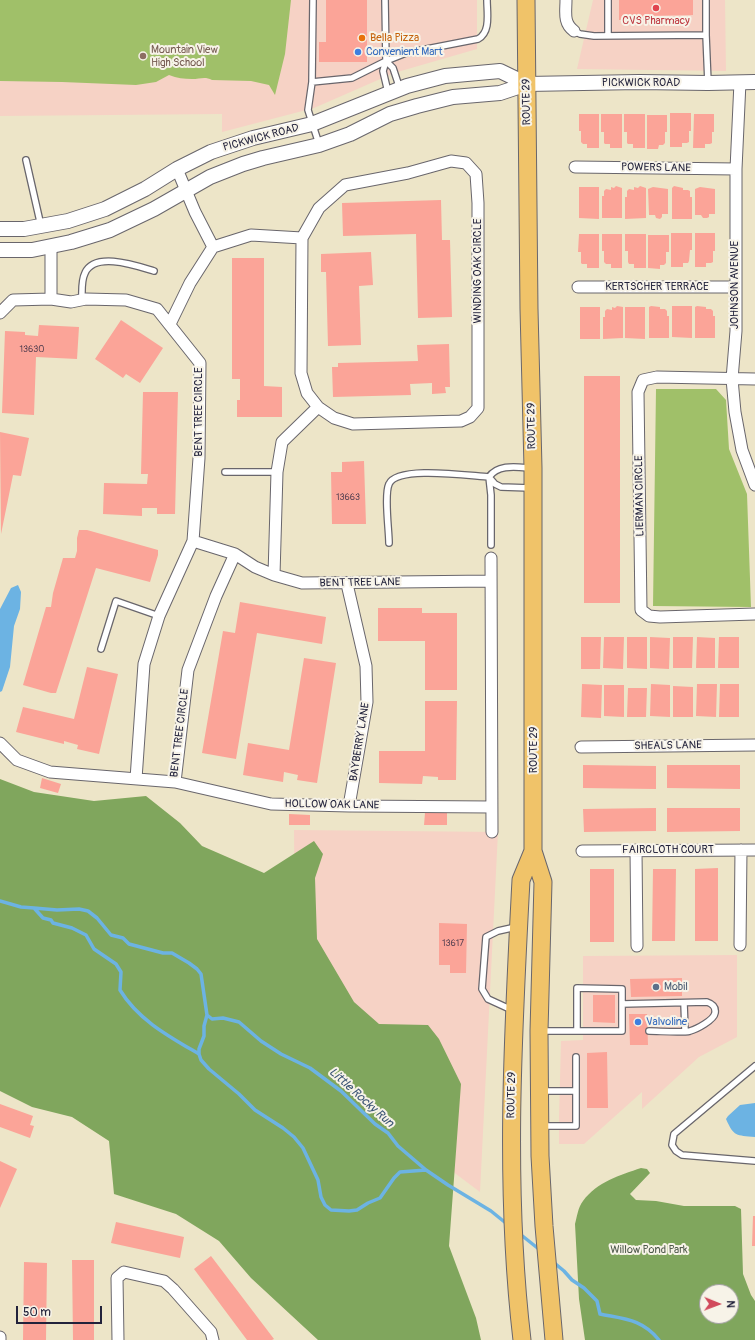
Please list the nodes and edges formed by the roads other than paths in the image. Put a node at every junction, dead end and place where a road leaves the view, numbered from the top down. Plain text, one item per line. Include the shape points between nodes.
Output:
1 (312, 0) edge
2 (385, 0) edge
3 (487, 0) edge
4 (526, 0) edge
5 (566, 0) edge
6 (608, 0) edge
7 (706, 0) edge
8 (574, 31) joint
9 (706, 35) junction
10 (608, 36) junction
11 (386, 61) junction
12 (312, 82) junction
13 (740, 82) junction
14 (755, 82) edge
15 (708, 83) junction
16 (526, 84) junction
17 (394, 92) junction
18 (312, 124) junction
19 (319, 145) junction
20 (26, 160) dead end
21 (575, 167) dead end
22 (177, 169) junction
23 (736, 169) junction
24 (185, 190) junction
25 (42, 226) junction
26 (0, 229) edge
27 (302, 238) junction
28 (50, 246) junction
29 (213, 247) junction
30 (0, 250) edge
31 (154, 271) dead end
32 (578, 287) dead end
33 (735, 287) junction
34 (50, 298) junction
35 (82, 300) junction
36 (0, 312) edge
37 (170, 324) junction
38 (732, 379) junction
39 (755, 379) edge
40 (318, 407) junction
41 (533, 468) junction
42 (225, 472) dead end
43 (277, 472) junction
44 (489, 477) junction
45 (755, 485) edge
46 (533, 488) junction
47 (193, 541) junction
48 (389, 543) dead end
49 (491, 545) dead end
50 (235, 554) junction
51 (491, 558) dead end
52 (274, 576) junction
53 (491, 581) junction
54 (346, 584) junction
55 (755, 614) edge
56 (159, 616) junction
57 (101, 649) dead end
58 (0, 743) edge
59 (755, 745) edge
60 (581, 747) dead end
61 (136, 779) junction
62 (175, 782) junction
63 (349, 806) junction
64 (491, 807) junction
65 (492, 832) dead end
66 (636, 850) junction
67 (741, 850) junction
68 (755, 850) edge
69 (533, 851) junction
70 (582, 851) dead end
71 (518, 926) junction
72 (637, 946) dead end
73 (740, 946) dead end
74 (681, 1003) junction
75 (622, 1004) junction
76 (515, 1011) junction
77 (539, 1031) junction
78 (577, 1031) junction
79 (622, 1031) junction
80 (629, 1031) dead end
81 (649, 1031) dead end
82 (684, 1031) junction
83 (576, 1058) dead end
84 (755, 1066) edge
85 (540, 1091) junction
86 (576, 1091) junction
87 (540, 1126) junction
88 (755, 1161) edge
89 (0, 1337) edge
90 (0, 1340) edge
91 (118, 1340) edge
92 (213, 1340) edge
93 (522, 1340) edge
94 (554, 1340) edge

1 - 12 lane
2 - 11 lane
3 - 11 lane via 487,27 483,36 406,53
4 - 16 main road, ROUTE 29
5 - 8 street via 566,22
6 - 10 lane
7 - 9 lane
8 - 10 lane via 586,35
9 - 10 lane
9 - 15 lane
11 - 12 lane via 352,78
11 - 17 lane via 393,68
11 - 17 lane via 383,71
12 - 18 lane via 308,110
13 - 14 street, PICKWICK ROAD
13 - 15 street, PICKWICK ROAD
13 - 23 street, JOHNSON AVENUE
15 - 16 street, PICKWICK ROAD
16 - 17 street, PICKWICK ROAD via 500,71 445,76
16 - 19 street, PICKWICK ROAD via 500,93 453,97 416,106 390,114 350,134
16 - 41 main road, ROUTE 29
17 - 18 street, PICKWICK ROAD
18 - 19 lane
18 - 22 street, PICKWICK ROAD via 253,138 211,152
19 - 24 street, PICKWICK ROAD via 243,164
20 - 25 lane
21 - 23 street, POWERS LANE
22 - 24 street
22 - 25 street, PICKWICK ROAD via 105,209
23 - 33 street, JOHNSON AVENUE
24 - 28 street, PICKWICK ROAD via 154,209 110,230
24 - 29 street
25 - 26 street, PICKWICK ROAD
27 - 29 street via 251,234
27 - 40 street, WINDING OAK CIRCLE via 301,373 307,393
27 - 40 street, WINDING OAK CIRCLE via 319,208 345,185 408,173 451,161 466,163 476,174 478,408 470,417 461,421 353,424 334,418
28 - 30 street, PICKWICK ROAD via 32,250
28 - 34 street
29 - 37 street via 190,283
31 - 35 lane via 126,263 94,263 86,271 82,281
32 - 33 street, KERTSCHER TERRACE
33 - 38 street, JOHNSON AVENUE via 736,330
34 - 35 street, BENT TREE CIRCLE via 71,302
34 - 36 street, BENT TREE CIRCLE via 13,300
35 - 37 street, BENT TREE CIRCLE via 126,300 156,309
37 - 47 street, BENT TREE CIRCLE via 200,363 199,458
38 - 39 street, LIERMAN CIRCLE
38 - 45 street, JOHNSON AVENUE via 742,450
38 - 55 street, LIERMAN CIRCLE via 657,377 643,380 638,392 642,610 649,616 660,617
40 - 43 street via 282,442
41 - 44 lane via 498,469
41 - 46 main road, ROUTE 29
42 - 43 lane
43 - 52 street
44 - 46 lane via 501,487
44 - 48 lane via 462,473 416,473 399,475 392,479 387,494
44 - 49 lane
46 - 69 main road, ROUTE 29
47 - 50 street
47 - 56 street, BENT TREE CIRCLE
50 - 52 street, BENT TREE LANE
50 - 62 street, BENT TREE CIRCLE via 188,670
51 - 53 street
52 - 54 street, BENT TREE LANE via 302,583
53 - 54 street, BENT TREE LANE
53 - 64 street
54 - 63 street, BAYBERRY LANE via 366,666 367,702
56 - 57 lane via 116,601
56 - 61 street, BENT TREE CIRCLE via 144,664
58 - 61 street, BENT TREE CIRCLE via 17,760 50,772
59 - 60 street, SHEALS LANE
61 - 62 street, BENT TREE CIRCLE
62 - 63 street, HOLLOW OAK LANE via 271,804
63 - 64 street, HOLLOW OAK LANE
64 - 65 street
66 - 67 street, FAIRCLOTH COURT
66 - 70 street, FAIRCLOTH COURT
66 - 72 street
67 - 68 street, FAIRCLOTH COURT
67 - 73 street
69 - 71 main road, ROUTE 29 via 521,880
69 - 77 main road, ROUTE 29 via 543,882
71 - 76 main road, ROUTE 29
71 - 76 lane via 486,937 482,989 488,999
74 - 75 lane
74 - 82 lane
74 - 82 lane via 707,1002 716,1009 715,1017 710,1021 690,1031
75 - 78 lane via 622,989 577,988
75 - 79 lane
76 - 93 main road, ROUTE 29 via 512,1198
77 - 78 lane
77 - 85 main road, ROUTE 29
78 - 79 lane
79 - 80 lane
81 - 82 lane
83 - 86 lane
84 - 88 lane via 674,1134 672,1145 676,1152 682,1155
85 - 86 lane
85 - 87 main road, ROUTE 29
86 - 87 lane via 576,1126
87 - 94 main road, ROUTE 29 via 544,1226
89 - 90 street
91 - 92 street via 118,1278 124,1272 164,1281 211,1332

